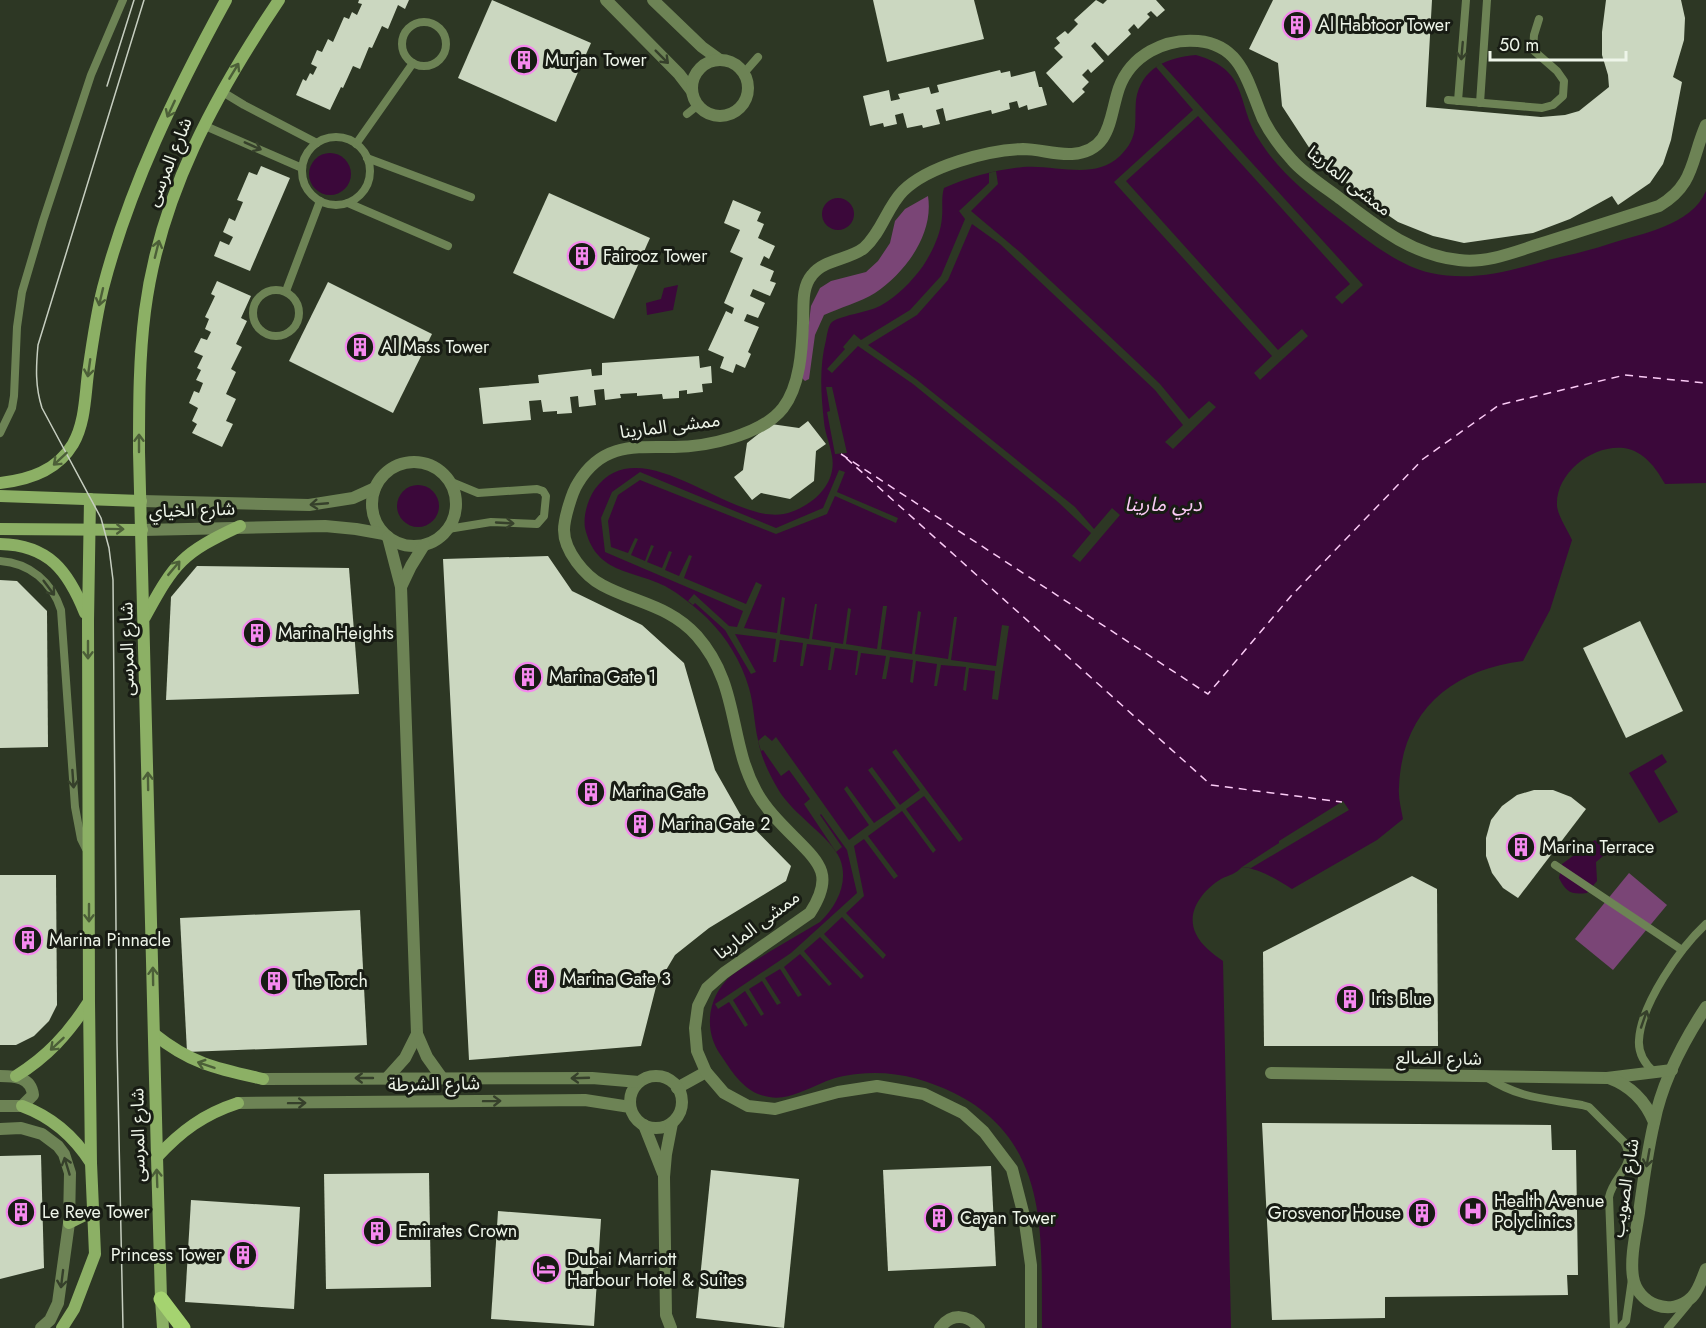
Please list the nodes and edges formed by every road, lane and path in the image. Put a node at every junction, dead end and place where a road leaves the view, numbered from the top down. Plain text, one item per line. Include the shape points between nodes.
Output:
1 (123, 0) edge
2 (226, 0) edge
3 (279, 0) edge
4 (606, 0) edge
5 (653, 0) edge
6 (1466, 0) edge
7 (1487, 0) edge
8 (1539, 19) dead end
9 (758, 57) dead end
10 (720, 60) junction
11 (413, 63) junction
12 (744, 73) junction
13 (221, 91) junction
14 (692, 91) junction
15 (1448, 100) dead end
16 (1458, 101) junction
17 (1480, 103) junction
18 (203, 125) junction
19 (1706, 125) edge
20 (317, 143) junction
21 (356, 144) junction
22 (367, 158) junction
23 (302, 168) junction
24 (471, 197) dead end
25 (320, 201) junction
26 (348, 203) junction
27 (448, 246) dead end
28 (286, 291) junction
29 (0, 432) edge
30 (449, 481) junction
31 (0, 483) edge
32 (375, 488) junction
33 (0, 496) edge
34 (90, 499) junction
35 (141, 501) junction
36 (240, 526) junction
37 (0, 529) edge
38 (89, 529) junction
39 (448, 529) junction
40 (142, 530) junction
41 (386, 535) junction
42 (0, 544) edge
43 (424, 545) junction
44 (0, 561) edge
45 (402, 587) junction
46 (144, 618) junction
47 (88, 621) junction
48 (88, 855) junction
49 (1555, 865) dead end
50 (1706, 924) edge
51 (1682, 950) junction
52 (89, 1002) junction
53 (1706, 1007) edge
54 (154, 1034) junction
55 (417, 1034) junction
56 (1672, 1070) junction
57 (706, 1072) junction
58 (1654, 1072) junction
59 (1271, 1073) dead end
60 (0, 1076) edge
61 (16, 1076) junction
62 (1485, 1076) junction
63 (387, 1078) junction
64 (442, 1078) junction
65 (1607, 1078) junction
66 (263, 1079) joint
67 (639, 1082) junction
68 (677, 1088) junction
69 (238, 1104) joint
70 (0, 1106) edge
71 (22, 1106) junction
72 (630, 1107) junction
73 (1654, 1122) junction
74 (672, 1123) junction
75 (644, 1125) junction
76 (0, 1129) edge
77 (157, 1157) junction
78 (91, 1163) junction
79 (664, 1177) junction
80 (93, 1210) junction
81 (69, 1223) junction
82 (1706, 1269) edge
83 (1633, 1274) junction
84 (1693, 1297) junction
85 (161, 1299) junction
86 (41, 1328) edge
87 (62, 1328) edge
88 (163, 1328) edge
89 (183, 1328) edge
90 (670, 1328) edge
91 (940, 1328) edge
92 (979, 1328) edge
93 (1031, 1328) edge
94 (1614, 1328) edge
95 (1620, 1328) edge
96 (1668, 1328) edge

1 - 29 lane via 91,75 22,292 14,396
2 -> 31 main road, شارع المرسى via 171,108 122,226 103,288 82,419 74,443 42,473
13 -> 3 main road, شارع المرسى
4 -> 14 street
5 - 10 street
6 -> 16 lane
7 - 17 lane
8 - 17 lane via 1533,50 1564,81 1563,96 1542,108
9 - 12 lane
10 - 12 street
10 - 14 street via 696,72
11 - 11 lane via 430,66 438,62 446,48 442,31 428,22 411,27 402,41 403,50
11 - 21 lane
12 - 14 street via 747,96 734,113 714,116 692,110
13 - 18 main road, شارع المرسى
13 - 20 lane
15 - 16 lane
16 - 17 lane
18 -> 23 lane
35 -> 18 main road, شارع المرسى via 139,403 145,309 173,194
19 - 57 street, ممشى المارينا via 1683,187 1659,206 1498,257 1462,261 1399,242 1294,163 1265,124 1246,76 1230,54 1207,42 1182,40 1164,44 1135,63 1126,75 1105,135 1093,148 1078,154 1018,149 989,153 929,171 889,207 877,232 863,248 815,271 804,295 794,389 784,407 766,424 712,442 615,450 591,465 576,485 569,508 564,530 569,548 588,576 671,615 694,632 716,660 755,789 776,820 815,857 822,873 822,888 810,913 707,988 698,1006 695,1028 697,1050
20 - 21 lane via 337,137
20 - 23 lane via 309,150
21 - 22 lane
22 - 24 lane
22 - 26 lane via 367,185
23 - 25 lane via 304,183
25 - 26 lane
25 - 28 lane
26 - 27 lane
28 - 28 lane via 268,290 255,301 256,326 270,336 287,334 298,321 298,303
30 - 32 street via 425,463 405,463 387,472
30 - 39 street via 456,510
39 -> 30 lane via 491,522 537,524 544,516 546,496 537,489 478,492
32 -> 35 street, شارع الخياي via 353,498 309,505
32 - 41 street via 374,517
33 - 34 main road, شارع الخياي
34 - 35 main road, شارع الخياي
34 - 38 main road
35 - 40 main road, شارع المرسى
36 - 40 street, شارع الخياي
36 - 41 street, شارع الخياي via 325,526
46 -> 36 main road via 167,577 186,556
37 - 38 main road, شارع الخياي
38 -> 40 main road, شارع الخياي
38 - 47 main road
39 - 43 street
40 - 46 main road, شارع المرسى
41 - 43 street via 401,544
41 - 45 street
42 - 47 main road via 23,546 55,563 71,582
43 - 45 street
44 -> 48 lane via 23,566 40,577 54,592 61,610 75,807
45 - 55 street
54 -> 46 main road, شارع المرسى
47 -> 48 main road
48 -> 52 main road
49 - 51 lane
50 - 51 lane
58 -> 51 lane via 1641,1054 1640,1032 1657,989
52 -> 61 main road via 63,1039
52 - 78 main road
53 - 56 street, شارع الصويب
66 -> 54 main road via 200,1064
54 - 77 main road, شارع المرسى
55 - 63 street via 405,1058
55 - 64 street via 427,1058
56 - 58 street, شارع الضالع
56 - 73 street, شارع الصويب
57 - 68 street
57 - 93 street, ممشى المارينا via 724,1093 748,1106 775,1109 877,1086 924,1094 963,1113 984,1132 1012,1169 1031,1265
58 - 65 street, شارع الضالع
59 - 62 street, شارع الضالع
60 - 61 street
61 - 71 street via 32,1089 33,1095
62 - 65 street, شارع الضالع
62 - 94 lane via 1527,1097 1589,1107 1628,1148 1628,1163 1614,1181 1609,1197
63 - 64 street, شارع الشرطة
63 -> 66 street, شارع الشرطة
67 -> 64 street, شارع الشرطة via 592,1078
65 - 73 street, شارع الضالع via 1636,1094
67 - 68 street via 663,1077
67 - 72 street via 630,1096
68 - 74 street via 681,1110
69 -> 72 street, شارع الشرطة via 585,1100
69 - 77 main road via 199,1119
70 - 71 street
71 - 78 main road via 40,1112 63,1128
72 - 75 street
73 -> 83 street, شارع الصويب
74 - 75 street via 658,1128
74 - 79 street
75 - 79 street
81 -> 76 street via 70,1173 64,1154 42,1134 21,1128
85 -> 77 main road, شارع المرسى
78 - 80 main road
79 - 90 street via 666,1315
80 - 81 main road
80 - 87 main road via 95,1254 74,1309
81 -> 86 street via 58,1303
82 - 84 street
83 - 84 street via 1635,1285 1650,1303 1672,1307
83 - 95 lane via 1626,1321
84 - 96 lane
85 - 88 main road, شارع المرسى
85 - 89 main road
91 - 92 street via 959,1317 973,1321

